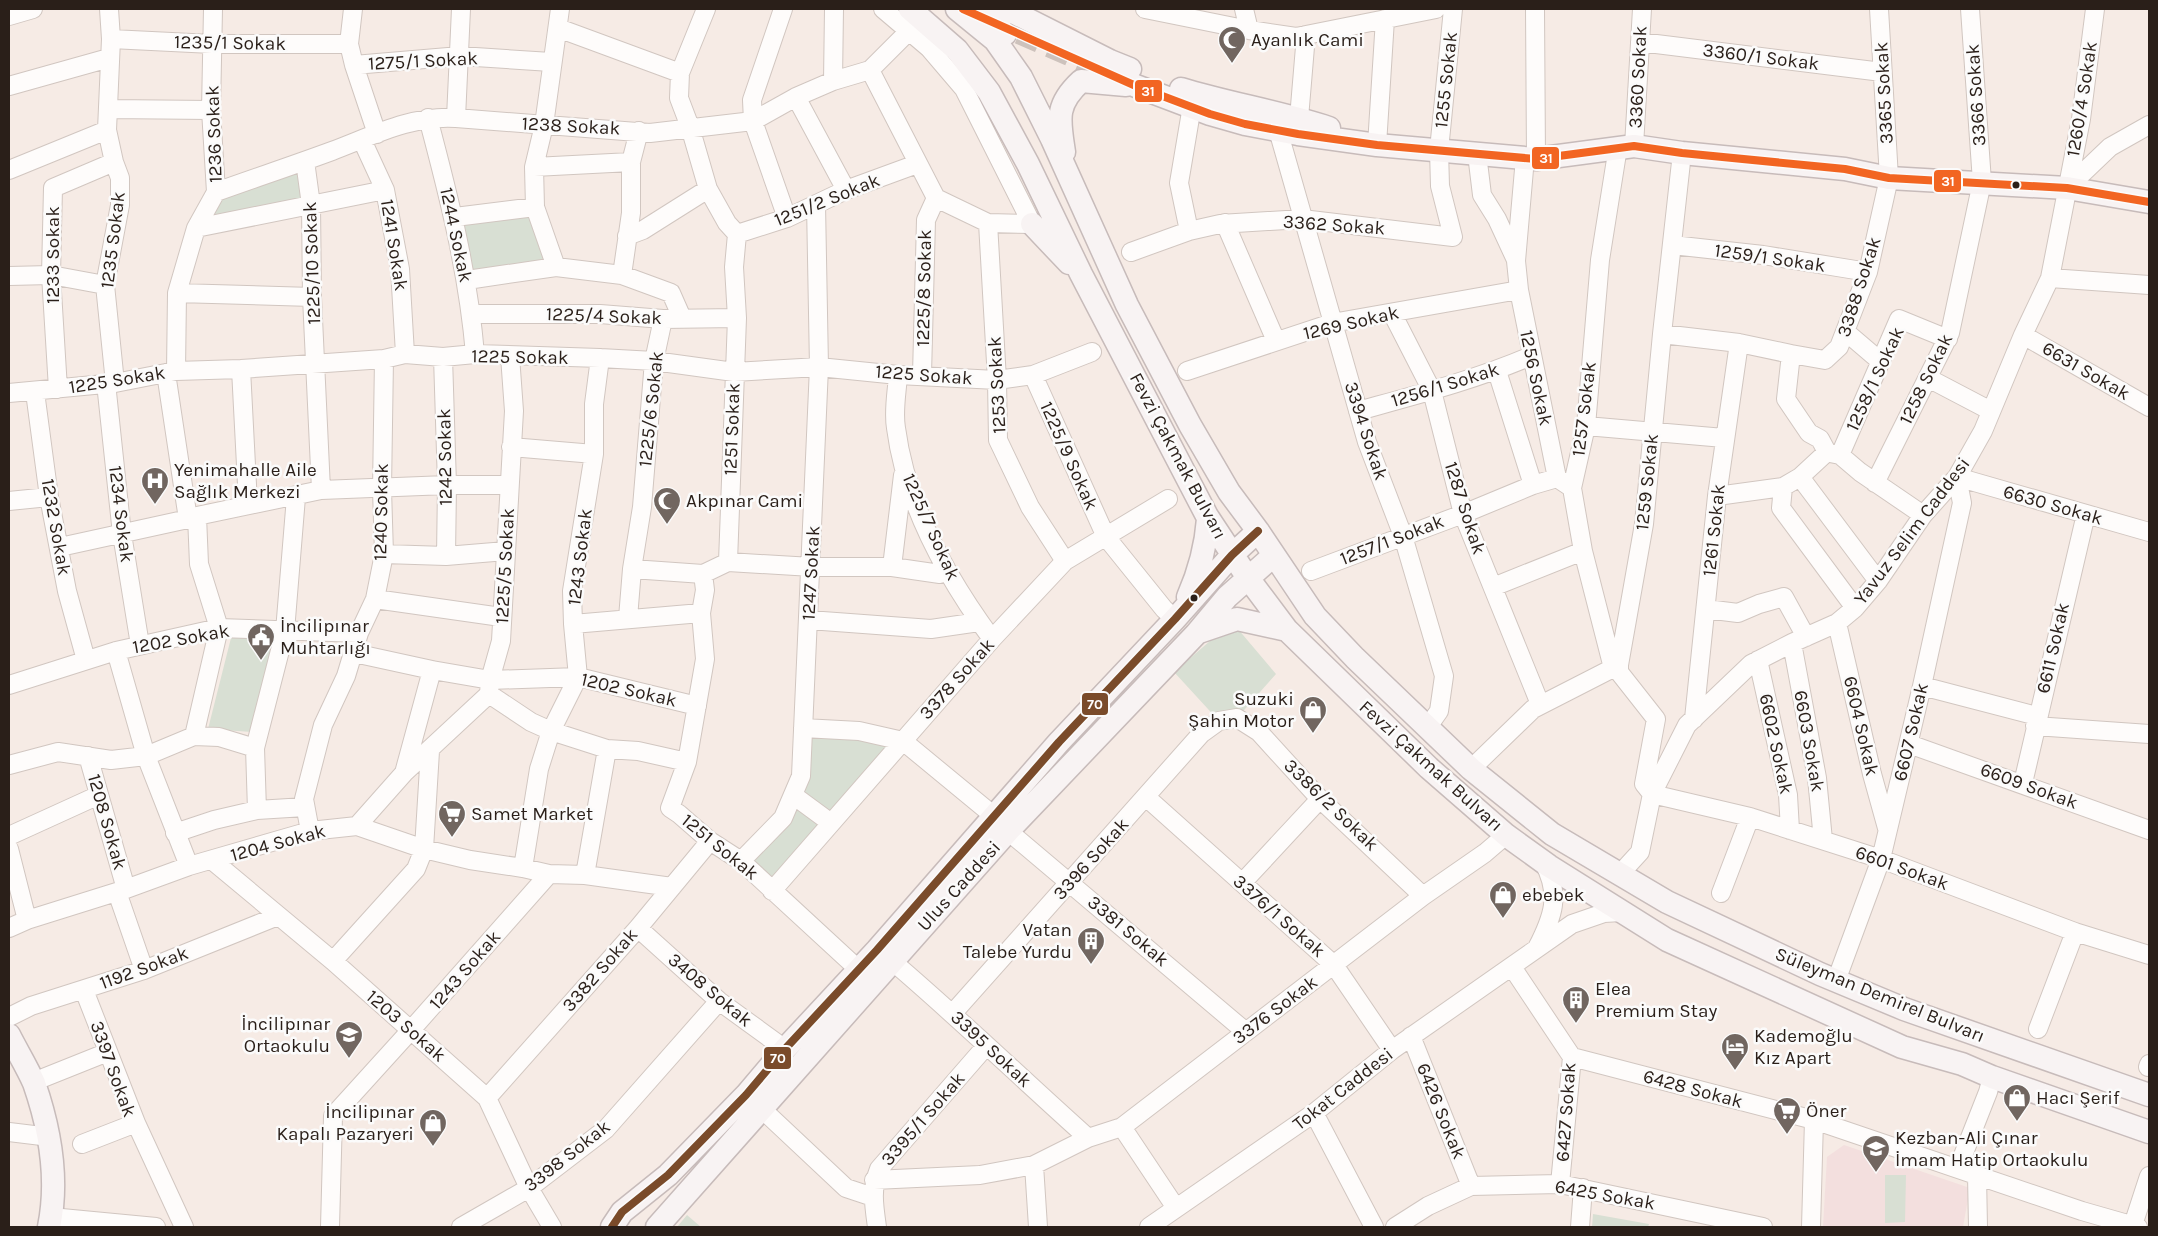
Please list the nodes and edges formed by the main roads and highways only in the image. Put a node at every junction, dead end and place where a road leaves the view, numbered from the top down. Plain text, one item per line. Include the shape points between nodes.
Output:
1 (957, 9) edge
2 (983, 9) edge
3 (1007, 9) edge
4 (910, 20) edge
5 (1108, 72) tunnel mouth
6 (1136, 86) junction
7 (1060, 127) junction
8 (1291, 127) junction
9 (1068, 175) junction
10 (2149, 202) edge
11 (1032, 224) road end
12 (1081, 274) junction
13 (1208, 519) junction
14 (1258, 531) junction
15 (1232, 555) junction
16 (1274, 556) junction
17 (1248, 578) junction
18 (1178, 616) junction
19 (1286, 630) junction
20 (1196, 634) junction
21 (1001, 823) junction
22 (1619, 875) joint
23 (1622, 912) joint
24 (9, 1035) edge
25 (2149, 1095) edge
26 (2149, 1132) edge
27 (617, 1220) edge
28 (50, 1222) edge
29 (601, 1227) edge
30 (658, 1227) edge

1 - 9 main road, Fevzi Çakmak Bulvarı via 995,40 1021,77
2 - 7 main road via 1031,68
3 - 8 main road via 1110,61 1182,89 1261,110
4 - 12 main road, Fevzi Çakmak Bulvarı via 957,50 989,92
5 - 6 main road
6 - 7 main road via 1082,81 1070,92 1060,110
6 - 8 main road via 1210,114
7 - 9 main road
8 - 10 main road via 1377,145 1530,159 1626,146 1845,169 1889,178 2077,184
9 - 14 main road, Fevzi Çakmak Bulvarı via 1127,305 1190,426 1229,492
11 - 12 main road
12 - 13 main road, Fevzi Çakmak Bulvarı
13 - 15 main road, Fevzi Çakmak Bulvarı
13 - 18 main road via 1202,560
14 - 15 main road, Ulus Caddesi
14 - 16 main road, Fevzi Çakmak Bulvarı
15 - 17 main road, Fevzi Çakmak Bulvarı
15 - 18 main road, Ulus Caddesi
16 - 17 main road, Ulus Caddesi
16 - 22 main road, Fevzi Çakmak Bulvarı via 1314,616 1471,769 1552,834
17 - 19 main road, Fevzi Çakmak Bulvarı
17 - 20 main road, Ulus Caddesi
18 - 21 main road, Ulus Caddesi via 1059,742
19 - 20 main road via 1237,619
19 - 23 main road, Fevzi Çakmak Bulvarı via 1429,768 1506,835
20 - 21 main road, Ulus Caddesi
21 - 27 main road, Ulus Caddesi via 858,969 746,1095
21 - 30 main road, Ulus Caddesi via 892,961
22 - 25 main road, Süleyman Demirel Bulvarı via 1667,902 1836,981 2016,1050
23 - 26 main road, Süleyman Demirel Bulvarı via 1667,940 1893,1043 1962,1064
24 - 28 main road via 33,1082 50,1137 53,1168
27 - 29 main road, Ulus Caddesi

